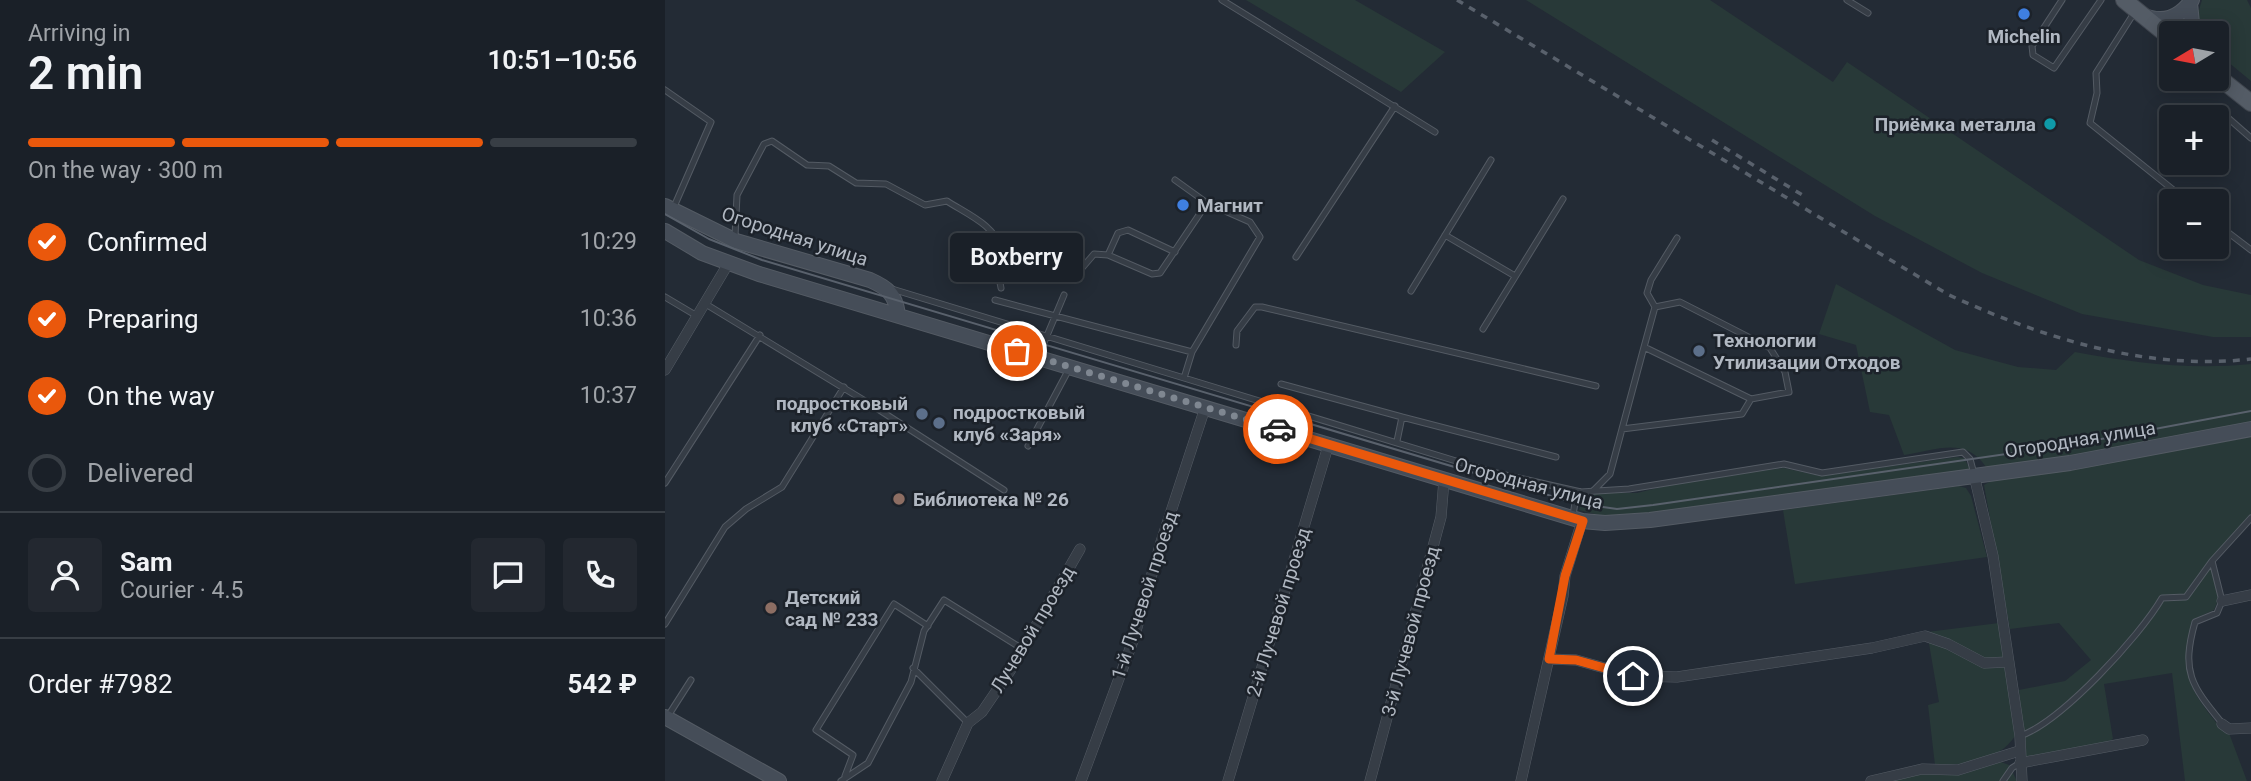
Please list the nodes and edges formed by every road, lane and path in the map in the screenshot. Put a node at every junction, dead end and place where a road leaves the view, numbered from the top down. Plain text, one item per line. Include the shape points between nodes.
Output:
1 (1222, 0) edge
2 (1847, 0) edge
3 (2062, 0) edge
4 (2101, 0) edge
5 (2191, 1) edge
6 (2131, 6) edge
7 (1868, 13) dead end
8 (2192, 21) edge
9 (2159, 29) edge
10 (2229, 85) edge
11 (665, 90) edge
12 (2251, 103) edge
13 (1395, 106) junction
14 (2229, 119) edge
15 (1434, 132) dead end
16 (2251, 138) edge
17 (1491, 160) dead end
18 (1175, 180) dead end
19 (2172, 189) edge
20 (1563, 199) dead end
21 (1207, 203) junction
22 (669, 208) edge
23 (665, 231) edge
24 (2229, 233) edge
25 (1445, 235) junction
26 (1677, 238) dead end
27 (736, 241) junction
28 (2251, 250) edge
29 (1175, 252) junction
30 (1108, 255) junction
31 (1296, 257) dead end
32 (728, 264) junction
33 (1076, 275) dead end
34 (1515, 276) junction
35 (1001, 288) dead end
36 (889, 289) junction
37 (1411, 291) dead end
38 (1064, 295) dead end
39 (665, 297) edge
40 (995, 300) dead end
41 (704, 303) junction
42 (1655, 307) junction
43 (898, 314) junction
44 (697, 316) junction
45 (1055, 317) junction
46 (1483, 329) dead end
47 (760, 335) junction
48 (1046, 335) junction
49 (1236, 345) dead end
50 (1644, 346) junction
51 (1192, 352) junction
52 (1038, 357) junction
53 (1070, 366) junction
54 (665, 370) edge
55 (1184, 378) junction
56 (1281, 384) dead end
57 (1596, 386) dead end
58 (844, 387) junction
59 (1751, 399) junction
60 (1205, 408) junction
61 (1402, 417) junction
62 (1622, 429) junction
63 (2251, 429) edge
64 (1397, 441) junction
65 (1329, 443) junction
66 (1028, 446) dead end
67 (1556, 457) dead end
68 (1974, 475) junction
69 (1444, 480) junction
70 (665, 484) edge
71 (1004, 490) dead end
72 (1593, 491) junction
73 (1581, 492) junction
74 (2251, 518) edge
75 (1577, 520) junction
76 (1080, 549) dead end
77 (2212, 561) junction
78 (2251, 595) edge
79 (2222, 601) junction
80 (665, 624) edge
81 (927, 626) junction
82 (1021, 648) junction
83 (1549, 659) junction
84 (2008, 662) junction
85 (913, 668) junction
86 (691, 680) dead end
87 (666, 718) edge
88 (968, 723) junction
89 (2222, 724) joint
90 (2251, 727) edge
91 (2020, 736) junction
92 (2143, 740) dead end
93 (2019, 751) junction
94 (2020, 763) junction
95 (843, 778) edge
96 (779, 781) edge
97 (942, 781) edge
98 (1081, 781) edge
99 (1228, 781) edge
100 (1370, 781) edge
101 (1521, 781) edge
102 (1871, 781) edge
103 (2003, 781) edge
104 (2022, 781) edge

1 - 13 lane
2 - 7 lane
3 - 4 lane via 2032,46 2033,55 2054,68
5 - 6 street via 2173,17 2156,19
5 - 8 street
6 - 9 main road
6 - 19 lane via 2096,74 2090,122
10 - 12 main road
11 - 22 lane via 711,122
13 - 15 lane
13 - 31 lane
14 - 16 lane
17 - 25 lane
18 - 21 lane
20 - 34 lane
21 - 29 lane
21 - 51 lane via 1250,222 1260,237
22 - 27 street, Огородная улица
23 - 32 street, Огородная улица
24 - 28 lane
25 - 34 lane
25 - 37 lane
26 - 42 lane via 1651,280 1647,293
27 - 35 lane via 737,195 764,144 772,141 807,165 829,166 856,183 886,184 925,205 947,201 995,233 1001,251 997,271
27 - 36 street, Огородная улица
29 - 30 lane via 1156,274
29 - 30 lane via 1128,230 1118,233
30 - 33 lane via 1094,254
32 - 41 street
32 - 43 street, Огородная улица
34 - 46 lane
36 - 43 street
36 - 48 lane
38 - 45 lane
39 - 44 lane
40 - 45 lane
41 - 44 street
41 - 47 lane
42 - 50 lane
42 - 59 lane via 1680,302 1770,348 1785,372 1789,392
43 - 52 street, Огородная улица
44 - 54 street
45 - 48 lane
45 - 51 lane
47 - 58 lane
47 - 70 lane
48 - 52 lane
48 - 55 lane
49 - 57 lane via 1237,331 1255,307 1262,307
50 - 59 lane
50 - 62 lane
51 - 55 lane
52 - 53 street, Огородная улица
53 - 60 street, Огородная улица
53 - 66 lane
55 - 64 lane
56 - 61 lane
58 - 71 lane
58 - 80 lane via 782,487 726,527
59 - 62 lane via 1742,414
60 - 65 street, Огородная улица
60 - 98 street, 1-й Лучевой проезд via 1134,638
61 - 64 lane
61 - 67 lane
62 - 72 lane via 1610,474
63 - 68 street, Огородная улица via 2070,463
64 - 73 lane via 1492,472
65 - 69 street, Огородная улица
65 - 99 street, 2-й Лучевой проезд
68 - 72 lane via 1963,452 1822,473 1784,464
68 - 75 street, Огородная улица via 1650,520
68 - 84 street via 1993,556
69 - 75 street, Огородная улица
69 - 100 street, 3-й Лучевой проезд via 1441,517
72 - 73 lane
73 - 75 lane via 1575,503
74 - 77 lane
75 - 83 street
76 - 82 street, Лучевой проезд
77 - 79 lane
77 - 91 lane via 2186,597 2162,598 2148,623 2072,700
78 - 79 street
79 - 89 lane via 2217,613 2195,622 2187,648 2193,687
81 - 82 lane via 944,600
81 - 85 lane
81 - 95 lane via 894,604 816,730 853,755
82 - 88 street, Лучевой проезд via 989,702
83 - 84 street via 1576,660 1633,676 1677,677 1926,636 1984,663
83 - 101 street
84 - 91 street
85 - 88 lane
85 - 95 lane via 911,682 868,763
86 - 87 lane
87 - 96 street
88 - 97 street, Лучевой проезд
89 - 90 street via 2229,729
91 - 93 street
92 - 94 street
93 - 94 street
93 - 102 street via 1958,770 1922,769
94 - 103 lane
94 - 104 street

